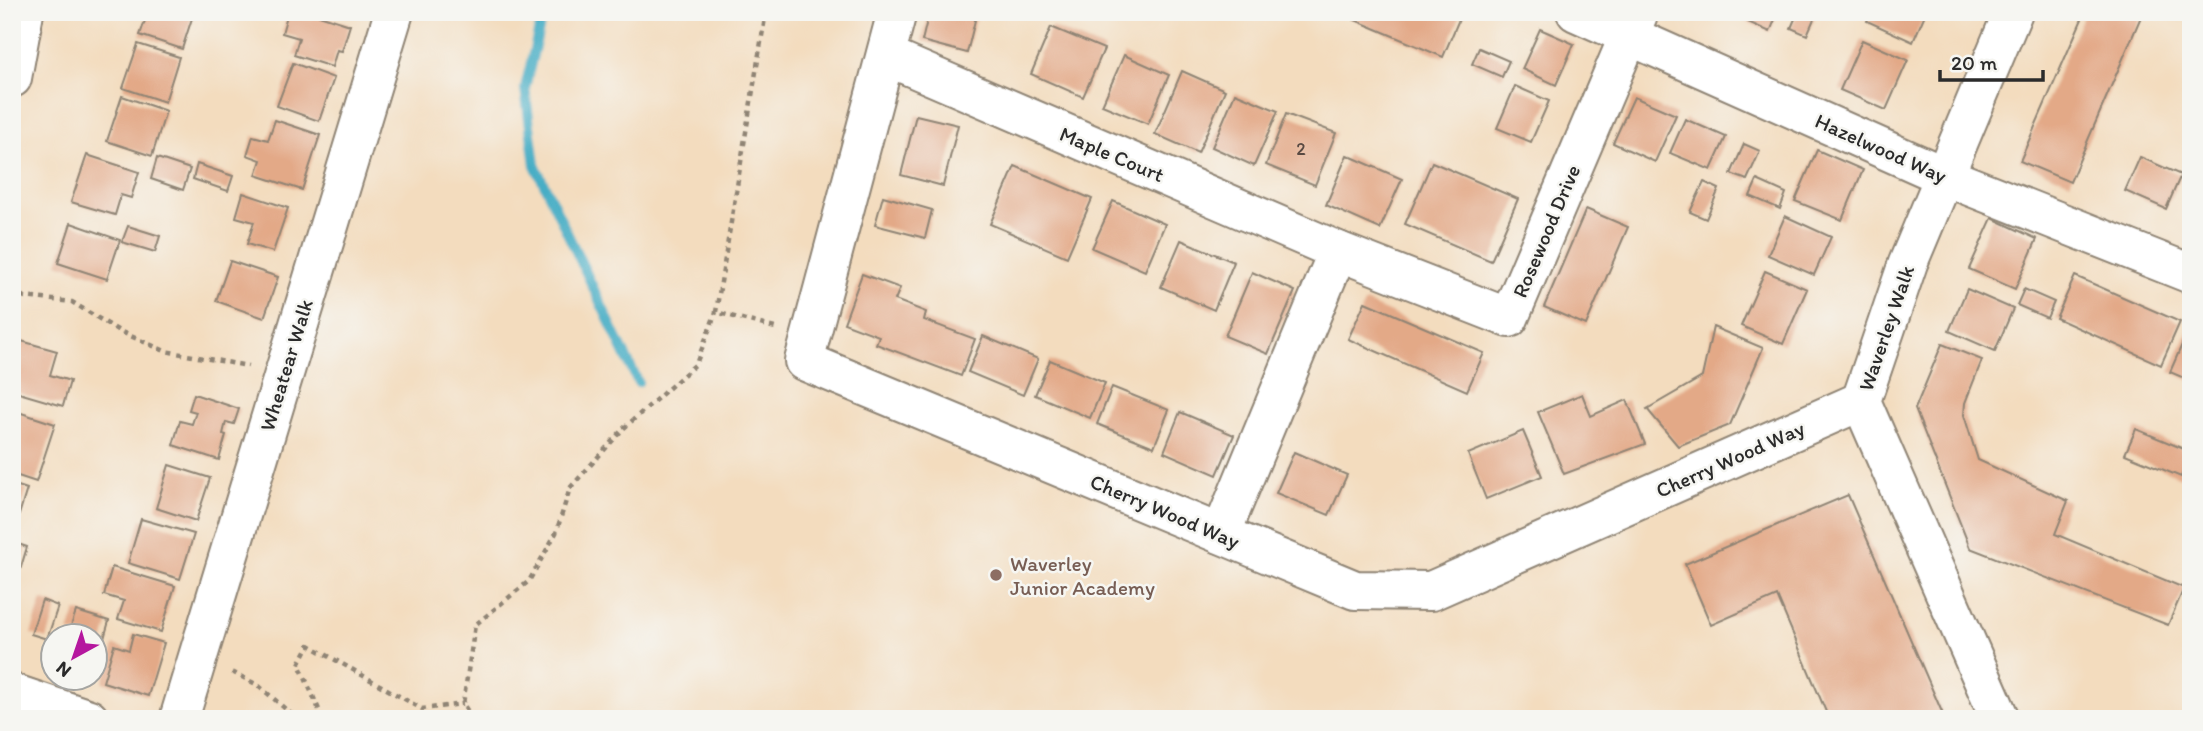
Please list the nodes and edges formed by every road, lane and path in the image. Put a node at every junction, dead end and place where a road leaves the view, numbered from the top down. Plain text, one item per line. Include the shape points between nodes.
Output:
1 (24, 12) edge
2 (394, 12) edge
3 (766, 12) edge
4 (897, 12) edge
5 (1576, 12) edge
6 (2013, 12) edge
7 (1635, 24) edge
8 (886, 56) junction
9 (12, 78) edge
10 (1944, 176) junction
11 (1338, 251) junction
12 (2191, 274) edge
13 (12, 292) edge
14 (716, 312) junction
15 (810, 338) junction
16 (283, 375) junction
17 (1861, 401) junction
18 (1221, 534) junction
19 (226, 683) dead end
20 (12, 693) edge
21 (463, 704) junction
22 (89, 719) edge
23 (178, 719) edge
24 (297, 719) edge
25 (318, 719) edge
26 (473, 719) edge
27 (2000, 719) edge

1 - 9 street
2 - 16 street, Wheatear Walk
3 - 14 path
4 - 8 street, Cherry Wood Way
5 - 7 street, Hazelwood Way
6 - 10 street, Waverley Walk
7 - 10 street, Hazelwood Way
7 - 11 street, Rosewood Drive via 1509,318
8 - 11 street, Maple Court
8 - 15 street, Cherry Wood Way
10 - 12 street, Hazelwood Way
10 - 17 street, Waverley Walk via 1908,263
11 - 18 street
13 - 16 path via 72,302 165,351
14 - 15 path
14 - 21 path via 696,364 624,428 570,488 556,533 529,581 475,625
15 - 18 street, Cherry Wood Way via 804,361
16 - 23 street, Wheatear Walk
17 - 18 street, Cherry Wood Way via 1431,591 1355,590
17 - 27 street, Waverley Walk
19 - 24 path via 233,671 258,685
20 - 22 street
21 - 25 path via 422,709 309,645 299,664 320,712
21 - 26 path

